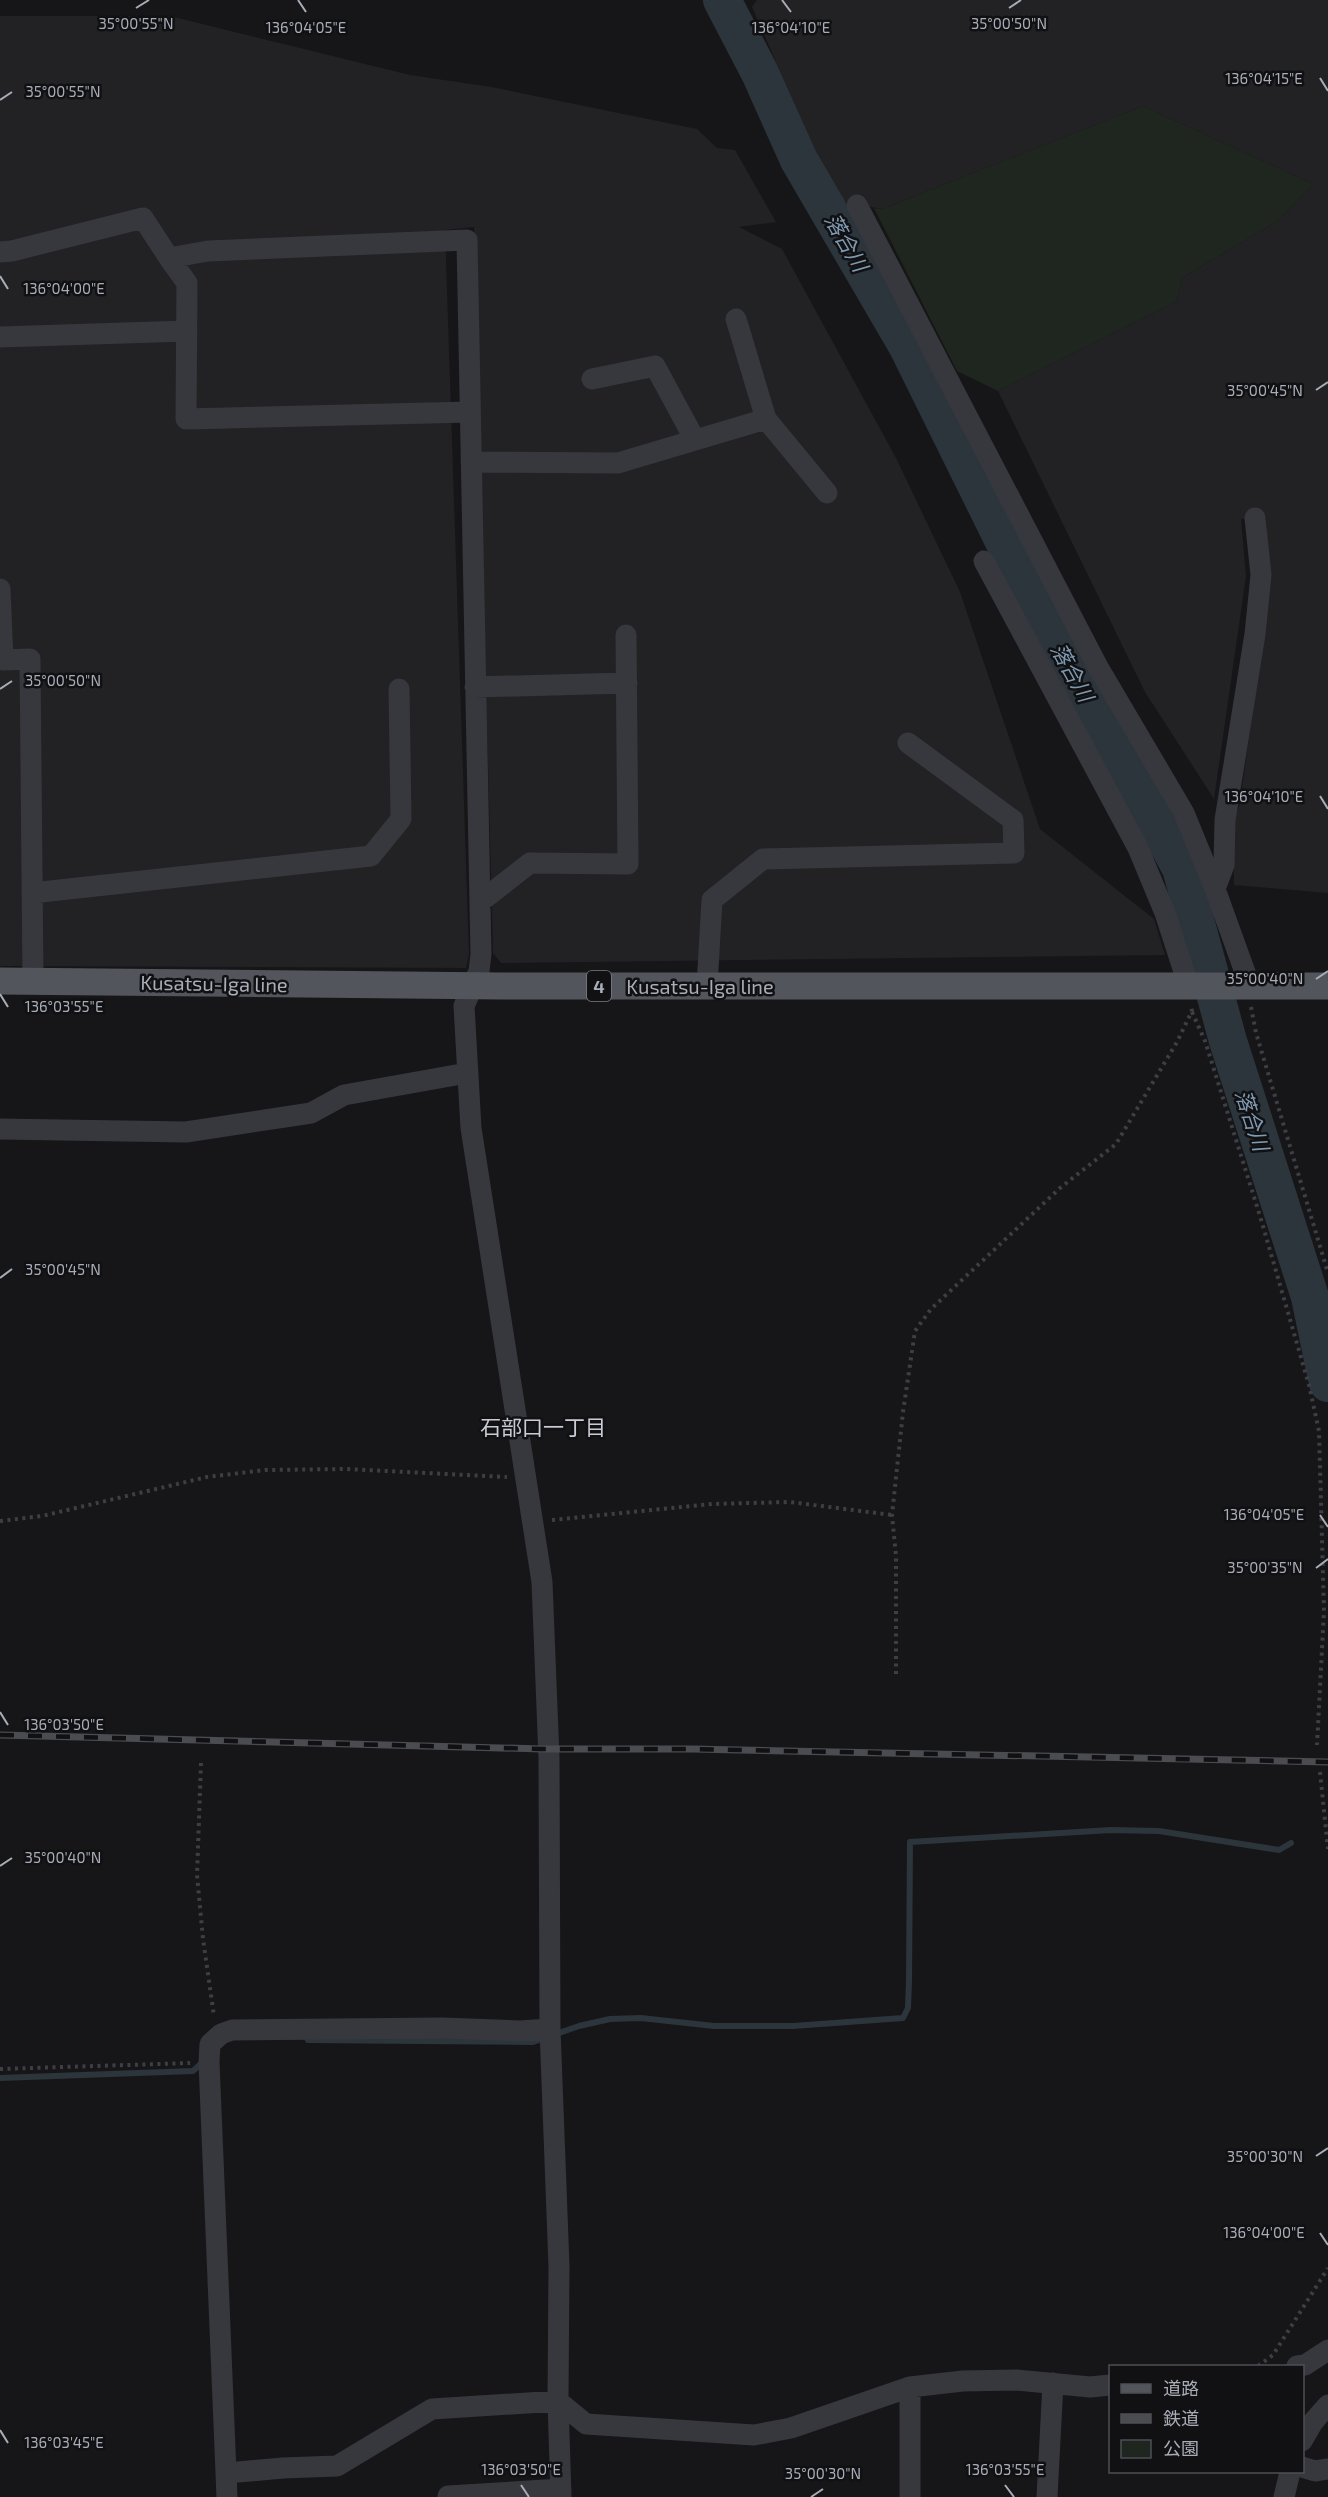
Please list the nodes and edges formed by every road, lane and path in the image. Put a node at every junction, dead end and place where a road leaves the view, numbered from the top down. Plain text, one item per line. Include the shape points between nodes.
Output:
1 (858, 205) dead end
2 (0, 252) edge
3 (170, 258) junction
4 (736, 319) dead end
5 (187, 331) junction
6 (0, 337) edge
7 (592, 379) dead end
8 (470, 412) junction
9 (766, 419) junction
10 (695, 440) junction
11 (471, 462) junction
12 (827, 494) dead end
13 (1255, 518) dead end
14 (984, 561) dead end
15 (0, 590) edge
16 (626, 635) dead end
17 (627, 683) junction
18 (475, 687) junction
19 (399, 690) dead end
20 (908, 743) dead end
21 (1215, 889) junction
22 (32, 893) junction
23 (480, 902) junction
24 (0, 981) edge
25 (33, 981) junction
26 (473, 986) junction
27 (706, 986) junction
28 (1240, 986) junction
29 (1328, 986) edge
30 (1193, 995) junction
31 (467, 1073) junction
32 (0, 1129) edge
33 (1328, 1273) edge
34 (527, 1478) junction
35 (892, 1515) junction
36 (0, 1521) edge
37 (534, 1521) junction
38 (896, 1674) dead end
39 (1317, 1744) dead end
40 (201, 1763) dead end
41 (1320, 1772) dead end
42 (1328, 1849) edge
43 (550, 2029) junction
44 (221, 2034) junction
45 (208, 2062) junction
46 (0, 2069) edge
47 (1328, 2268) edge
48 (1328, 2350) edge
49 (1260, 2365) edge
50 (1304, 2365) edge
51 (1053, 2383) junction
52 (1109, 2385) edge
53 (910, 2387) junction
54 (558, 2401) junction
55 (1328, 2405) edge
56 (1304, 2438) edge
57 (1304, 2468) edge
58 (1328, 2469) edge
59 (227, 2473) junction
60 (1290, 2473) edge
61 (561, 2493) edge
62 (448, 2496) edge
63 (227, 2497) edge
64 (909, 2497) edge
65 (1047, 2497) edge
66 (1284, 2497) edge

1 - 21 street via 1098,667 1184,813
2 - 3 street via 142,218
3 - 5 street via 187,283
3 - 8 street via 208,251 466,240
4 - 9 street
5 - 6 street
5 - 8 street via 186,419
7 - 10 street via 655,366
8 - 11 street
9 - 10 street
9 - 12 street
10 - 11 street via 618,463
11 - 18 street
13 - 21 street via 1261,575 1225,820 1224,865
14 - 30 street via 1138,848
15 - 22 street via 3,660 30,659
16 - 17 street
17 - 18 street
17 - 23 street via 628,864 530,863
18 - 23 street
19 - 22 street via 401,819 371,856
20 - 27 street via 1013,820 1014,853 763,859 712,900
21 - 28 street via 1245,972
22 - 25 street
23 - 26 street via 481,954
24 - 25 main road, Kusatsu-Iga line / 4
25 - 26 main road, Kusatsu-Iga line / 4
26 - 27 main road, Kusatsu-Iga line / 4
26 - 31 street via 464,1006
27 - 30 main road, Kusatsu-Iga line / 4
28 - 29 main road, Kusatsu-Iga line / 4
28 - 30 main road, Kusatsu-Iga line / 4
28 - 33 path
30 - 35 path via 1177,1042 1116,1144 1051,1196 931,1309 915,1331
30 - 39 path via 1309,1385 1319,1431 1324,1611
31 - 32 street via 344,1095 311,1113 186,1132
31 - 34 street via 471,1128
34 - 36 path via 346,1469 265,1470 207,1477 42,1516
34 - 37 street
35 - 37 path via 790,1502 712,1504
35 - 38 path
37 - 43 street via 543,1582 549,1737
40 - 44 path via 197,1875 215,2024
41 - 42 path
43 - 44 street via 232,2030
43 - 54 street via 559,2266
44 - 45 street via 210,2044
45 - 46 path
45 - 59 street
47 - 49 path via 1273,2355
48 - 50 street
51 - 52 street
51 - 53 street via 963,2381
51 - 65 street
53 - 54 street via 791,2428 754,2435 586,2424
53 - 64 street
54 - 59 street via 432,2409 337,2466
54 - 61 street
55 - 56 street
57 - 58 street
59 - 63 street
60 - 66 street
61 - 62 street

